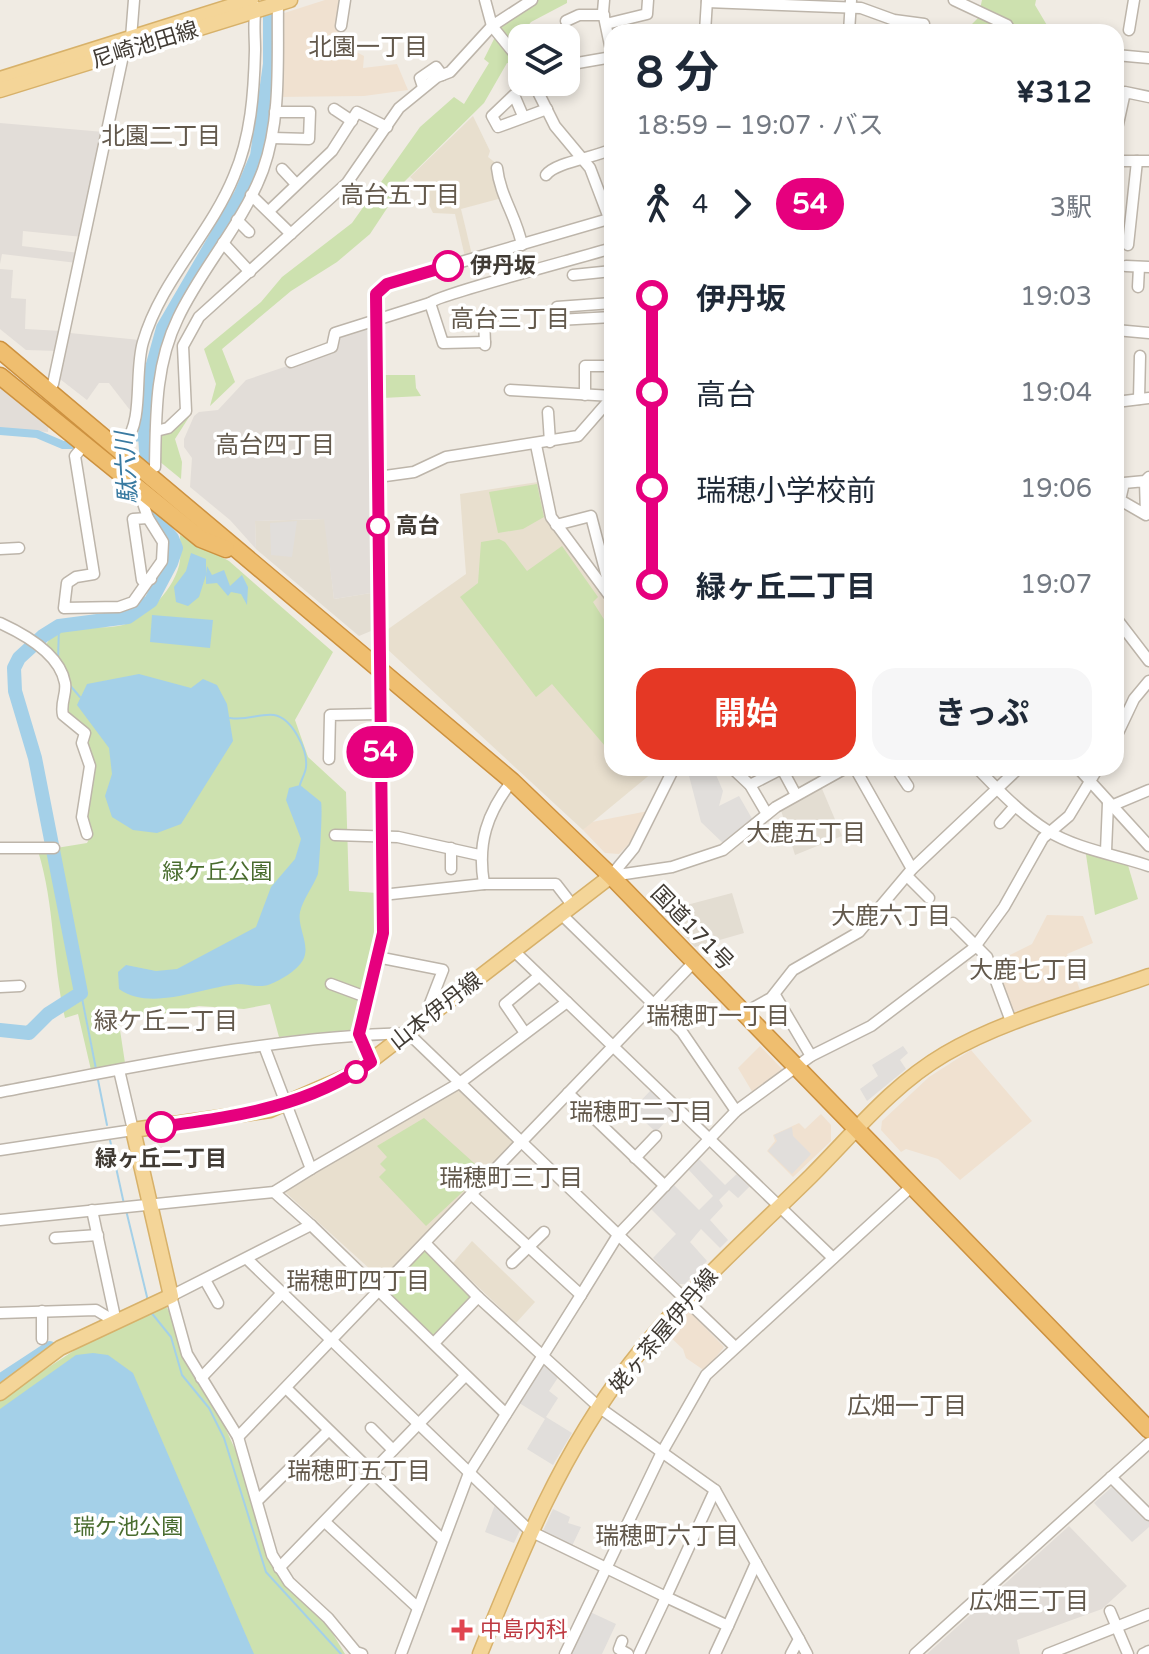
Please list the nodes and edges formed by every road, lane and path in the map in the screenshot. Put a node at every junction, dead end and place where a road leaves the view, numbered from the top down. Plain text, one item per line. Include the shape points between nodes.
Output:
1 (134, 0) edge
2 (345, 0) edge
3 (485, 0) edge
4 (532, 0) edge
5 (604, 0) edge
6 (648, 0) edge
7 (954, 0) edge
8 (1134, 0) edge
9 (282, 1) edge
10 (707, 1) edge
11 (254, 4) edge
12 (850, 4) edge
13 (605, 20) junction
14 (566, 21) dead end
15 (606, 24) edge
16 (706, 24) edge
17 (849, 24) edge
18 (890, 24) edge
19 (1005, 24) edge
20 (1132, 24) dead end
21 (341, 26) dead end
22 (492, 26) junction
23 (127, 45) junction
24 (508, 46) edge
25 (1124, 56) edge
26 (604, 58) edge
27 (1149, 58) edge
28 (580, 62) edge
29 (0, 79) edge
30 (0, 90) edge
31 (541, 96) edge
32 (1124, 97) edge
33 (1149, 97) edge
34 (334, 109) dead end
35 (547, 109) junction
36 (275, 112) junction
37 (523, 116) dead end
38 (352, 121) junction
39 (387, 127) junction
40 (272, 138) junction
41 (604, 153) edge
42 (1145, 158) edge
43 (1124, 160) edge
44 (585, 161) junction
45 (497, 168) dead end
46 (282, 169) dead end
47 (546, 175) dead end
48 (296, 184) junction
49 (251, 195) junction
50 (604, 201) edge
51 (269, 211) junction
52 (237, 220) junction
53 (604, 220) edge
54 (249, 232) dead end
55 (291, 234) junction
56 (223, 243) junction
57 (522, 245) junction
58 (1128, 245) dead end
59 (604, 251) edge
60 (1126, 266) dead end
61 (1144, 267) edge
62 (250, 272) junction
63 (604, 272) edge
64 (573, 275) dead end
65 (1138, 287) dead end
66 (430, 303) junction
67 (604, 304) edge
68 (484, 316) dead end
69 (604, 317) edge
70 (376, 318) junction
71 (1124, 331) edge
72 (1149, 333) edge
73 (0, 339) edge
74 (0, 350) edge
75 (1140, 356) dead end
76 (0, 362) edge
77 (291, 362) dead end
78 (604, 366) edge
79 (0, 376) edge
80 (53, 384) junction
81 (510, 390) dead end
82 (585, 395) junction
83 (604, 398) edge
84 (1144, 399) edge
85 (1124, 401) edge
86 (604, 407) edge
87 (550, 412) dead end
88 (156, 431) junction
89 (550, 442) junction
90 (126, 444) junction
91 (84, 445) junction
92 (536, 445) junction
93 (153, 466) junction
94 (378, 477) junction
95 (139, 488) junction
96 (148, 518) junction
97 (205, 525) junction
98 (556, 525) junction
99 (19, 548) dead end
100 (0, 549) edge
101 (604, 551) edge
102 (240, 555) junction
103 (151, 579) junction
104 (604, 588) edge
105 (0, 623) edge
106 (1124, 628) edge
107 (1149, 661) edge
108 (379, 669) junction
109 (1149, 681) edge
110 (379, 714) junction
111 (1124, 720) edge
112 (329, 759) dead end
113 (670, 776) edge
114 (740, 776) edge
115 (767, 776) edge
116 (787, 776) edge
117 (829, 776) edge
118 (859, 776) edge
119 (901, 776) edge
120 (984, 776) edge
121 (1011, 776) edge
122 (1084, 776) edge
123 (1094, 776) edge
124 (512, 781) junction
125 (1089, 784) junction
126 (750, 785) junction
127 (908, 786) dead end
128 (995, 788) junction
129 (1149, 790) edge
130 (796, 795) junction
131 (1109, 804) junction
132 (1015, 806) junction
133 (767, 814) junction
134 (1000, 823) dead end
135 (1049, 832) junction
136 (87, 834) dead end
137 (335, 835) dead end
138 (381, 837) junction
139 (1149, 846) edge
140 (0, 848) edge
141 (54, 848) dead end
142 (451, 848) junction
143 (1106, 851) junction
144 (479, 855) junction
145 (1149, 866) edge
146 (451, 869) dead end
147 (910, 873) junction
148 (611, 876) junction
149 (484, 884) junction
150 (382, 895) junction
151 (929, 898) dead end
152 (568, 910) junction
153 (953, 923) dead end
154 (974, 948) junction
155 (514, 951) junction
156 (377, 957) junction
157 (694, 962) junction
158 (539, 976) junction
159 (1149, 976) edge
160 (331, 984) dead end
161 (20, 986) dead end
162 (0, 987) edge
163 (775, 995) junction
164 (366, 997) junction
165 (567, 1002) junction
166 (655, 1003) junction
167 (744, 1013) junction
168 (430, 1016) junction
169 (1012, 1024) junction
170 (408, 1033) junction
171 (525, 1033) junction
172 (359, 1034) junction
173 (264, 1046) junction
174 (612, 1047) junction
175 (811, 1056) junction
176 (371, 1062) junction
177 (796, 1066) junction
178 (119, 1070) junction
179 (461, 1082) junction
180 (0, 1092) edge
181 (568, 1093) junction
182 (288, 1105) junction
183 (736, 1111) junction
184 (856, 1129) junction
185 (133, 1130) junction
186 (656, 1136) dead end
187 (710, 1139) junction
188 (522, 1142) junction
189 (0, 1150) edge
190 (635, 1158) junction
191 (311, 1169) junction
192 (665, 1186) junction
193 (912, 1186) junction
194 (274, 1192) junction
195 (472, 1195) junction
196 (778, 1204) junction
197 (150, 1205) junction
198 (92, 1210) junction
199 (0, 1220) edge
200 (311, 1225) junction
201 (544, 1232) dead end
202 (98, 1235) junction
203 (618, 1235) junction
204 (55, 1238) dead end
205 (426, 1244) junction
206 (528, 1247) junction
207 (833, 1258) junction
208 (247, 1259) junction
209 (512, 1263) dead end
210 (205, 1280) junction
211 (380, 1290) junction
212 (282, 1293) junction
213 (581, 1295) junction
214 (171, 1296) junction
215 (478, 1297) junction
216 (686, 1299) junction
217 (218, 1303) dead end
218 (42, 1311) junction
219 (0, 1313) edge
220 (116, 1322) junction
221 (42, 1339) dead end
222 (332, 1340) junction
223 (435, 1342) junction
224 (734, 1346) junction
225 (543, 1356) junction
226 (465, 1376) junction
227 (201, 1378) junction
228 (287, 1389) junction
229 (0, 1393) edge
230 (600, 1408) junction
231 (506, 1414) junction
232 (418, 1425) junction
233 (371, 1428) dead end
234 (1149, 1430) edge
235 (328, 1431) junction
236 (238, 1437) junction
237 (1149, 1443) edge
238 (393, 1450) junction
239 (661, 1454) junction
240 (372, 1472) junction
241 (469, 1473) junction
242 (1111, 1477) junction
243 (715, 1490) junction
244 (257, 1501) junction
245 (1149, 1515) edge
246 (325, 1522) junction
247 (530, 1531) junction
248 (443, 1540) junction
249 (756, 1563) junction
250 (279, 1568) junction
251 (605, 1568) junction
252 (666, 1597) junction
253 (418, 1608) junction
254 (1110, 1611) dead end
255 (1149, 1614) edge
256 (728, 1626) junction
257 (1116, 1627) junction
258 (799, 1639) junction
259 (622, 1641) dead end
260 (1149, 1651) edge
261 (358, 1653) edge
262 (401, 1654) edge
263 (480, 1654) edge
264 (565, 1654) edge
265 (628, 1654) edge
266 (639, 1654) edge
267 (715, 1654) edge
268 (791, 1654) edge
269 (807, 1654) edge
270 (915, 1654) edge
271 (1048, 1654) edge
272 (1128, 1654) edge
273 (1143, 1654) edge

1 - 23 street
2 - 21 street
3 - 22 street
4 - 22 street
5 - 13 street
6 - 13 street via 647,14
7 - 19 street
8 - 20 street
9 - 11 main road, 尼崎池田線
9 - 36 street
10 - 12 street
10 - 16 street
11 - 23 main road, 尼崎池田線
11 - 90 street via 252,110 242,154 224,197 151,320 139,359 134,428
12 - 17 street
12 - 18 street
13 - 14 street via 579,15
13 - 15 street
22 - 24 street
22 - 39 street via 450,72 399,108
23 - 29 main road, 尼崎池田線
23 - 30 main road, 尼崎池田線
23 - 80 street
25 - 27 street
26 - 28 street
31 - 35 street
32 - 33 street via 1125,92
34 - 38 street
35 - 37 street
35 - 44 street
36 - 40 street
36 - 40 street via 310,112 311,139
38 - 39 street via 360,111
38 - 48 street via 332,151
39 - 55 street via 347,183
40 - 49 street
41 - 44 street
42 - 43 street
42 - 58 street
44 - 47 street via 577,158
44 - 50 street
45 - 57 street
46 - 48 street
48 - 51 street
49 - 51 street
49 - 52 street
51 - 55 street
52 - 54 street
52 - 56 street
53 - 57 street
55 - 62 street
56 - 62 street
56 - 88 street via 167,344
57 - 70 street via 383,285 376,294
59 - 66 street via 446,294
60 - 61 street
61 - 65 street
62 - 88 street via 199,317 183,346 186,411 168,428
63 - 64 street
66 - 68 street via 443,346 485,343
66 - 70 street
67 - 69 street via 557,307 558,320
70 - 77 street via 335,333 328,350
70 - 94 street
71 - 72 street
73 - 80 highway
74 - 97 highway, 国道171号
75 - 84 street
76 - 97 highway, 国道171号 via 172,505
78 - 82 street via 585,366
79 - 91 highway
80 - 90 highway
81 - 82 street
82 - 83 street
84 - 85 street
86 - 89 street via 578,436
87 - 89 street
88 - 93 street
89 - 92 street
90 - 93 highway
91 - 95 highway
91 - 103 street via 75,456 94,574 67,583 64,608 119,607 133,602
92 - 94 street via 446,457 414,472
92 - 98 street
93 - 102 highway via 217,521
94 - 108 street
95 - 96 street
95 - 102 highway via 201,539
96 - 103 street via 165,551
96 - 103 street via 133,519 142,580
97 - 102 highway, 国道171号
98 - 101 street via 591,516
98 - 104 street
99 - 100 street
102 - 108 highway, 国道171号
105 - 136 street via 50,654 66,684 63,715 85,733 82,743 90,766 82,817
106 - 107 street
108 - 110 street
108 - 124 highway, 国道171号
109 - 111 street
110 - 112 street via 330,715
110 - 138 street
113 - 148 street via 634,848
114 - 126 street
115 - 126 street
116 - 130 street
117 - 130 street
118 - 147 street
119 - 127 street
120 - 128 street
121 - 128 street
122 - 125 street
123 - 125 street
124 - 144 street via 495,803
124 - 148 highway, 国道171号
125 - 131 street
125 - 135 street via 1069,816
126 - 133 street
128 - 132 street
128 - 147 street
129 - 131 street
130 - 133 street
131 - 139 street
131 - 143 street
132 - 134 street
132 - 135 street
133 - 148 street via 714,853 672,867
135 - 143 street
135 - 154 street
137 - 138 street
138 - 142 street
138 - 150 street
140 - 141 street
142 - 144 street
142 - 146 street
143 - 145 street
144 - 149 street
147 - 151 street
147 - 163 street via 859,932 793,970
148 - 152 main road, 山本伊丹線
148 - 157 highway, 国道171号
149 - 150 street
149 - 152 street via 556,884
150 - 156 street via 383,933
152 - 155 main road, 山本伊丹線
152 - 166 street
153 - 154 street
154 - 169 street via 987,957
154 - 175 street via 871,1026
155 - 158 street
155 - 168 main road, 山本伊丹線
156 - 164 street
156 - 168 street via 443,970
157 - 166 street
157 - 167 highway, 国道171号
158 - 165 street
158 - 171 street via 505,1004
159 - 169 main road
160 - 164 street
161 - 162 street
163 - 167 street
163 - 175 street
164 - 172 street
165 - 171 street
165 - 174 street
166 - 174 street
166 - 183 street via 682,1032
167 - 177 highway, 国道171号
168 - 170 main road, 山本伊丹線
169 - 184 main road via 919,1071
170 - 172 street
170 - 176 main road, 山本伊丹線
170 - 179 street
171 - 179 street
172 - 173 street
172 - 176 street
173 - 178 street
173 - 182 street
174 - 181 street
174 - 187 street
175 - 177 street
176 - 182 main road, 山本伊丹線
177 - 183 street
177 - 184 highway, 国道171号
178 - 180 street
178 - 185 street
179 - 188 street
179 - 191 street
181 - 188 street
181 - 190 street
182 - 185 main road, 山本伊丹線
182 - 191 street
183 - 187 street
184 - 193 highway, 国道171号
184 - 196 main road, 姥ヶ茶屋伊丹線
185 - 189 street
185 - 197 main road
186 - 190 street
187 - 192 street
187 - 196 street
188 - 195 street
188 - 203 street
190 - 192 street
191 - 194 street
192 - 203 street
193 - 207 street
193 - 234 highway, 国道171号
194 - 197 street
194 - 200 street
195 - 205 street
195 - 206 street
196 - 207 street
196 - 216 main road, 姥ヶ茶屋伊丹線
197 - 198 street
197 - 214 main road
198 - 199 street
198 - 202 street
200 - 208 street
200 - 211 street
201 - 206 street
202 - 204 street
202 - 220 street
203 - 213 street
203 - 216 street
205 - 211 street
205 - 215 street
206 - 209 street
206 - 213 street
207 - 224 street
208 - 210 street
208 - 212 street
210 - 214 street
210 - 217 street
211 - 222 street
211 - 223 street
212 - 222 street
212 - 227 street
213 - 225 street
214 - 220 main road
214 - 227 street via 187,1354
215 - 223 street
215 - 225 street
216 - 224 street
216 - 230 main road, 姥ヶ茶屋伊丹線
218 - 219 street
218 - 220 street via 96,1310
218 - 221 street
220 - 229 main road via 60,1348
222 - 228 street
222 - 232 street
223 - 226 street
224 - 239 street via 706,1375
225 - 230 street
225 - 231 street
226 - 231 street
226 - 232 street
227 - 236 street
228 - 235 street
228 - 236 street
230 - 239 street
230 - 247 main road, 姥ヶ茶屋伊丹線
231 - 241 street
232 - 238 street
232 - 241 street
233 - 238 street
235 - 240 street
235 - 244 street
236 - 244 street
237 - 242 street
238 - 240 street
239 - 243 street
239 - 251 street
240 - 246 street
240 - 248 street
241 - 247 street
241 - 248 street
242 - 245 street
242 - 270 street
243 - 249 street
243 - 252 street
244 - 250 street
246 - 250 street
246 - 253 street
247 - 251 street
247 - 263 main road, 姥ヶ茶屋伊丹線
248 - 253 street
249 - 256 street
249 - 258 street
250 - 261 street
251 - 252 street
251 - 264 street
252 - 256 street
252 - 266 street
253 - 262 street
254 - 257 street
255 - 257 street
256 - 267 street
257 - 271 street
257 - 272 street
258 - 268 street
258 - 269 street
259 - 265 street via 619,1649
260 - 273 street

